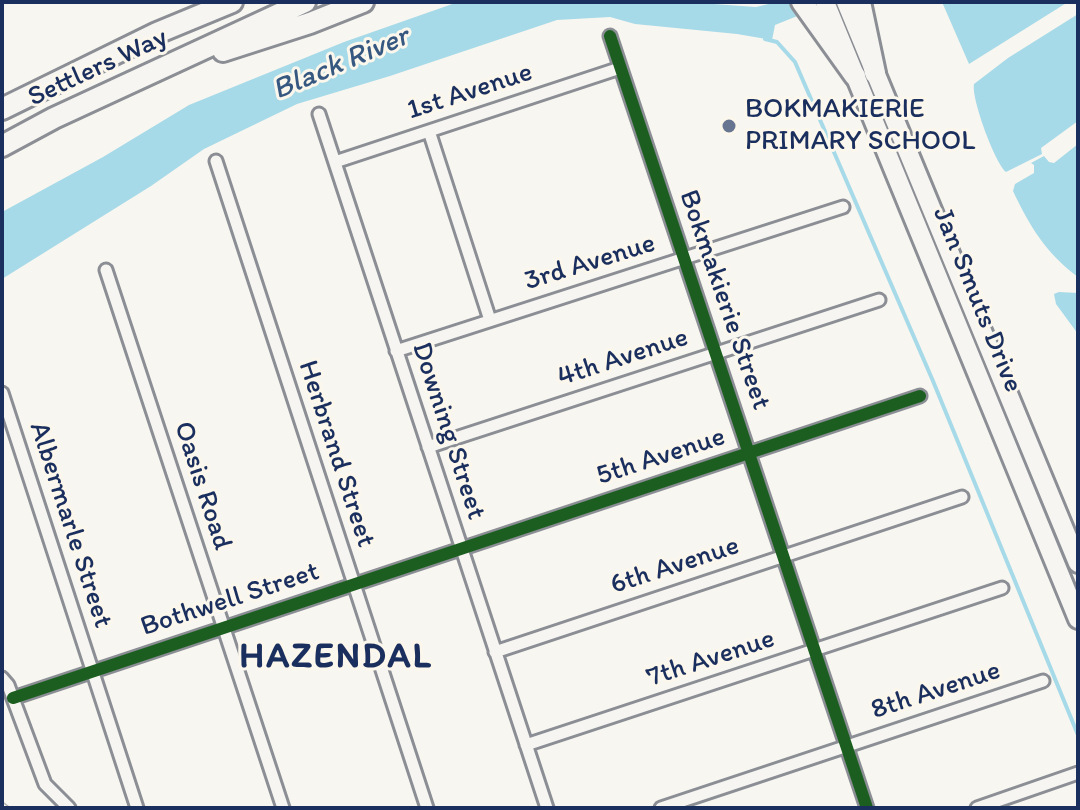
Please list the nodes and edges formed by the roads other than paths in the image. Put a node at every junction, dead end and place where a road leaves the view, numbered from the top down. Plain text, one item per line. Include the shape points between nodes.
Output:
1 (209, 2) edge
2 (232, 2) edge
3 (305, 2) edge
4 (363, 2) edge
5 (852, 4) edge
6 (817, 8) edge
7 (157, 33) junction
8 (610, 36) dead end
9 (177, 62) junction
10 (620, 68) junction
11 (865, 74) junction
12 (2, 109) edge
13 (319, 114) dead end
14 (429, 131) junction
15 (2, 146) edge
16 (216, 161) dead end
17 (335, 162) junction
18 (843, 207) dead end
19 (684, 259) junction
20 (106, 270) dead end
21 (879, 300) dead end
22 (490, 320) junction
23 (396, 351) junction
24 (717, 352) junction
25 (2, 393) edge
26 (920, 396) dead end
27 (428, 447) junction
28 (750, 453) junction
29 (962, 497) dead end
30 (462, 548) junction
31 (783, 555) junction
32 (1078, 563) edge
33 (353, 584) junction
34 (1002, 588) dead end
35 (1078, 619) edge
36 (224, 627) junction
37 (814, 650) junction
38 (495, 652) junction
39 (92, 671) junction
40 (2, 678) edge
41 (1043, 681) dead end
42 (13, 698) junction
43 (526, 745) junction
44 (847, 746) junction
45 (1078, 773) edge
46 (69, 808) edge
47 (137, 808) edge
48 (283, 808) edge
49 (427, 808) edge
50 (547, 808) edge
51 (661, 808) edge
52 (867, 808) edge
53 (977, 808) edge

1 - 7 highway
2 - 7 highway, Settlers Way
3 - 9 highway, Settlers Way
4 - 9 highway via 245,45
5 - 11 highway
6 - 11 highway
7 - 12 highway, Settlers Way
8 - 10 street, Bokmakierie Street
9 - 15 highway, Settlers Way
10 - 14 street, 1st Avenue
10 - 19 street, Bokmakierie Street
11 - 32 main road, Jan Smuts Drive
11 - 35 main road, Jan Smuts Drive
13 - 17 street, Downing Street
14 - 17 street, 1st Avenue
14 - 22 street
16 - 33 street, Herbrand Street
17 - 23 street, Downing Street
18 - 19 street, 3rd Avenue
19 - 22 street, 3rd Avenue
19 - 24 street, Bokmakierie Street
20 - 36 street, Oasis Road
21 - 24 street, 4th Avenue
22 - 23 street, 3rd Avenue
23 - 27 street, Downing Street
24 - 27 street, 4th Avenue
24 - 28 street, Bokmakierie Street
25 - 39 street, Albermarle Street
26 - 28 street, 5th Avenue
27 - 30 street, Downing Street
28 - 30 street, 5th Avenue
28 - 31 street, Bokmakierie Street
29 - 31 street, 6th Avenue
30 - 33 street, Bothwell Street
30 - 38 street, Downing Street
31 - 37 street, Bokmakierie Street
31 - 38 street, 6th Avenue
33 - 36 street, Bothwell Street
33 - 49 street, Herbrand Street
34 - 37 street, 7th Avenue
36 - 39 street, Bothwell Street
36 - 48 street, Oasis Road
37 - 43 street, 7th Avenue
37 - 44 street, Bokmakierie Street
38 - 43 street, Downing Street
39 - 42 street, Bothwell Street
39 - 47 street, Albermarle Street
40 - 42 street
41 - 44 street, 8th Avenue
42 - 46 street via 45,784
43 - 50 street, Downing Street
44 - 51 street, 8th Avenue
44 - 52 street, Bokmakierie Street
45 - 53 street

